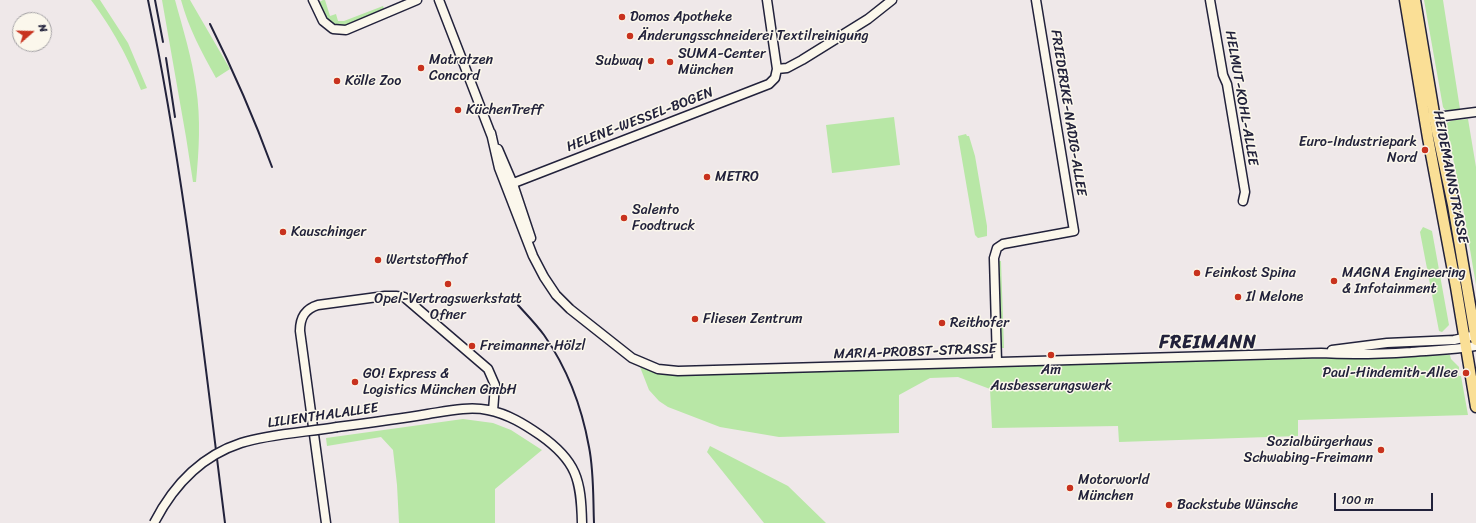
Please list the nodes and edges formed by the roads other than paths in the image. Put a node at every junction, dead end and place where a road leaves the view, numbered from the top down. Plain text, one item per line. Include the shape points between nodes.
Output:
1 (313, 0) edge
2 (418, 0) edge
3 (439, 0) edge
4 (767, 0) edge
5 (892, 0) edge
6 (1036, 0) edge
7 (1210, 0) edge
8 (1406, 0) edge
9 (1415, 0) edge
10 (778, 69) junction
11 (1476, 112) edge
12 (1435, 118) junction
13 (1425, 119) junction
14 (510, 185) junction
15 (1243, 201) dead end
16 (1472, 340) edge
17 (997, 362) junction
18 (1476, 407) edge
19 (493, 411) junction
20 (154, 523) edge
21 (326, 523) edge
22 (582, 523) edge

1 - 2 street via 323,21 333,30 346,30
3 - 14 street, MARIA-PROBST-STRASSE via 491,133 499,168
4 - 10 street
5 - 10 street via 868,19 809,56
6 - 17 street, FRIEDERIKE-NADIG-ALLEE via 1074,231 1003,244 996,248 994,258
7 - 15 street, HELMUT-KOHL-ALLEE via 1245,192
8 - 13 main road, HEIDEMANNSTRASSE
9 - 12 main road, HEIDEMANNSTRASSE
10 - 14 street, HELENE-WESSEL-BOGEN via 773,81 762,88
11 - 12 street
12 - 13 street
12 - 16 main road, HEIDEMANNSTRASSE via 1453,205
13 - 16 main road, HEIDEMANNSTRASSE via 1456,287
14 - 17 street, MARIA-PROBST-STRASSE via 533,256 556,295 632,358 658,369 694,371
16 - 17 street, MARIA-PROBST-STRASSE via 1387,343 1321,353
16 - 18 main road, HEIDEMANNSTRASSE
19 - 20 street, LILIENTHALALLEE, bridge via 464,409 241,443 219,452 196,468 175,488
19 - 21 street via 495,385 488,369 404,297 385,296 309,308 302,316 300,331
19 - 22 street, LILIENTHALALLEE via 529,428 552,443 565,456 576,474 580,488

